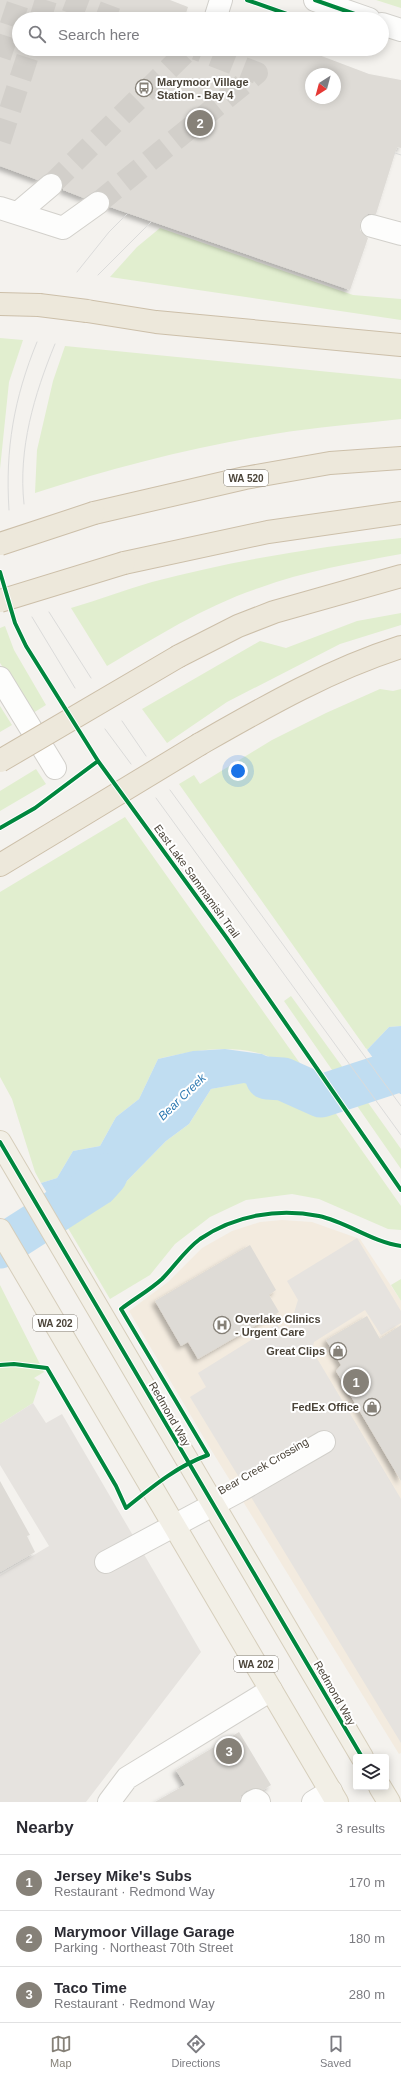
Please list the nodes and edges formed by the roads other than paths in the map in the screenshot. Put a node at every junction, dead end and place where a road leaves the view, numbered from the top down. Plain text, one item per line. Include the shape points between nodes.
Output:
1 (221, 0) edge
2 (315, 0) edge
3 (217, 12) edge
4 (349, 12) edge
5 (389, 26) edge
6 (401, 30) edge
7 (51, 185) tunnel mouth
8 (98, 203) tunnel mouth
9 (9, 210) edge
10 (372, 226) dead end
11 (401, 234) edge
12 (0, 304) edge
13 (401, 344) edge
14 (401, 458) edge
15 (401, 513) edge
16 (0, 544) edge
17 (401, 576) edge
18 (0, 601) edge
19 (401, 647) edge
20 (0, 678) edge
21 (0, 761) edge
22 (55, 768) dead end
23 (0, 865) edge
24 (0, 1142) edge
25 (0, 1230) edge
26 (324, 1442) dead end
27 (213, 1504) junction
28 (174, 1526) junction
29 (106, 1562) dead end
30 (271, 1690) junction
31 (360, 1754) edge
32 (127, 1778) junction
33 (382, 1790) edge
34 (327, 1798) edge
35 (109, 1802) edge
36 (130, 1802) edge
37 (252, 1802) edge
38 (259, 1802) edge
39 (389, 1802) edge

1 - 3 street
2 - 4 street
5 - 6 street
7 - 9 street
8 - 9 street via 63,228
10 - 11 street
12 - 13 highway, bridge via 39,305 156,322
14 - 16 highway, WA 520, bridge via 330,463 245,478 94,513
15 - 18 highway, bridge via 268,532 124,563
17 - 21 highway, bridge via 274,612 238,626 179,656
19 - 23 highway, bridge via 345,667 285,696 200,744
20 - 22 street
24 - 27 main road, Redmond Way
25 - 28 main road, WA 202
26 - 27 street, Bear Creek Crossing
27 - 28 street, Bear Creek Crossing
27 - 31 main road, Redmond Way
28 - 29 street, Bear Creek Crossing
28 - 30 main road, WA 202
30 - 32 street
30 - 34 main road, WA 202
32 - 35 street
32 - 36 street via 127,1797
33 - 39 main road
37 - 38 street

